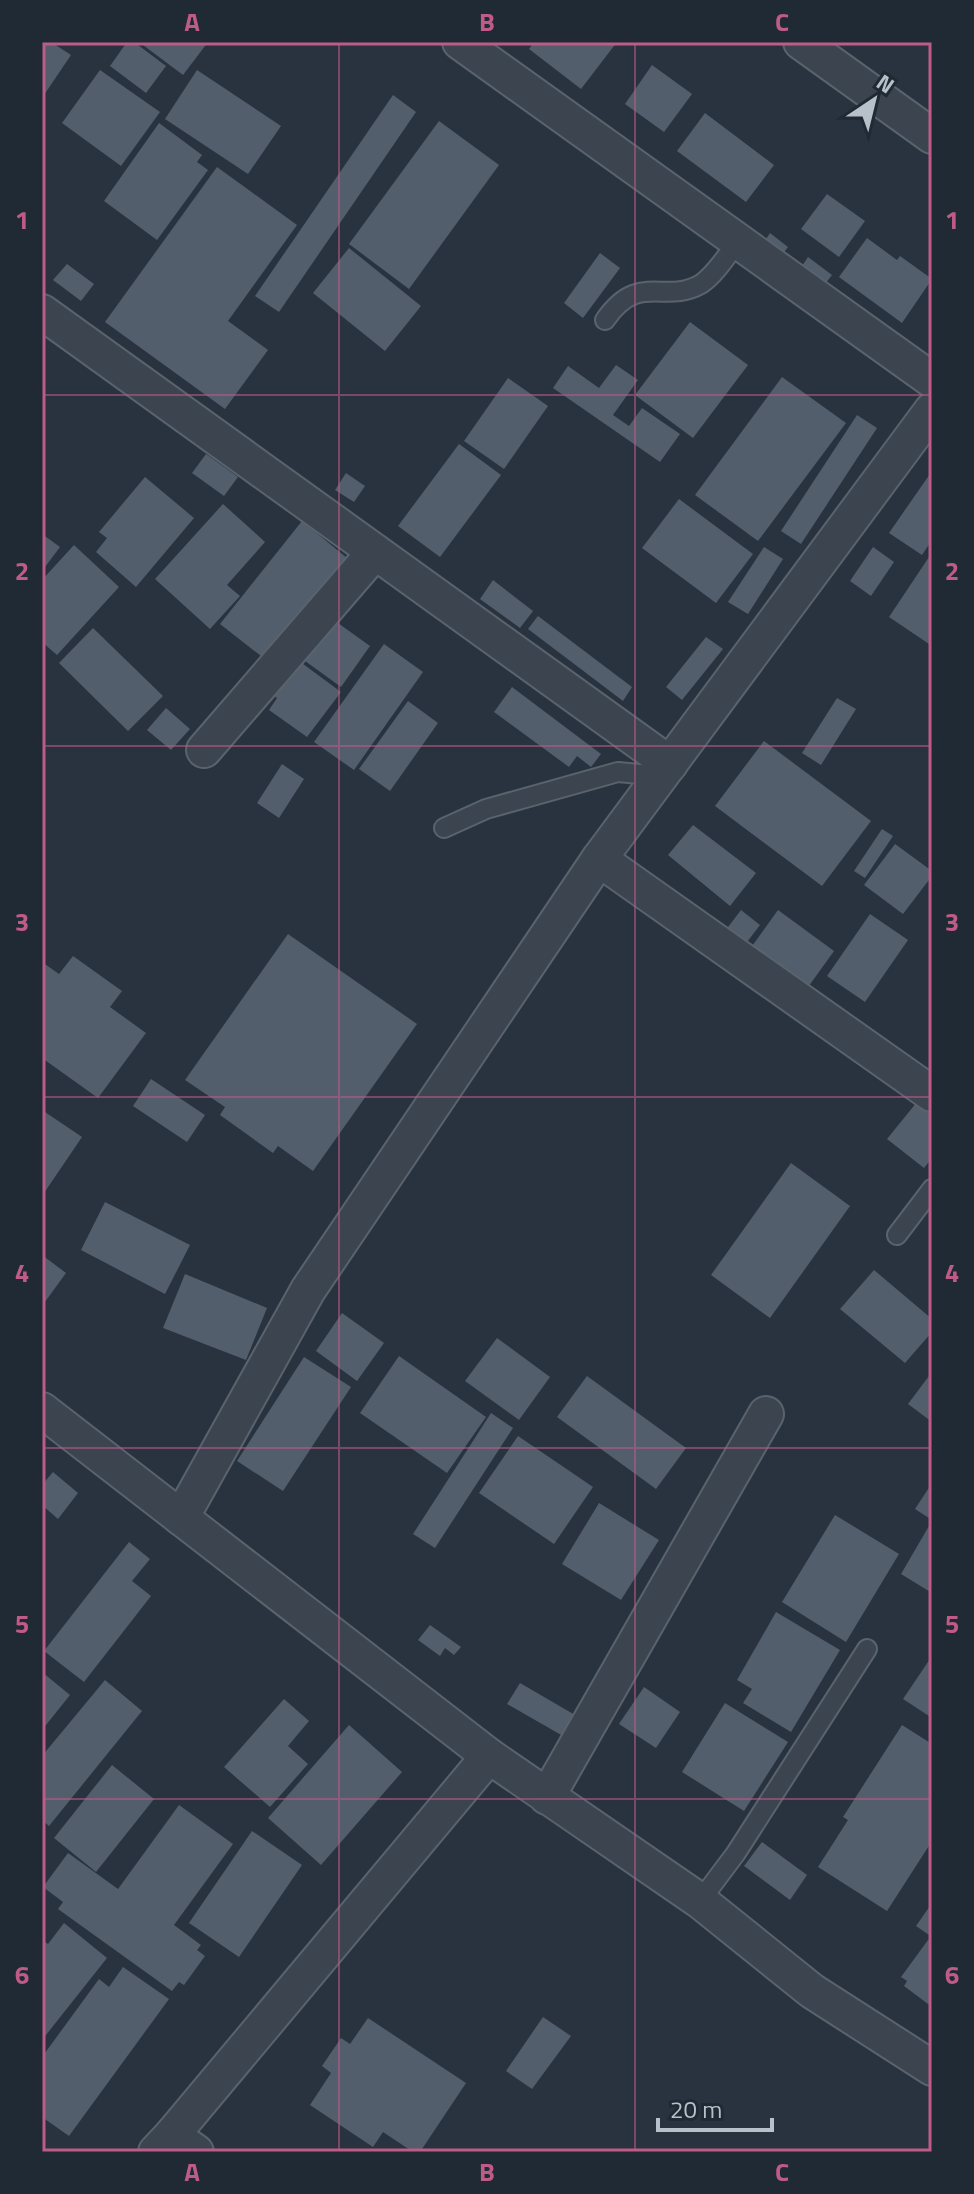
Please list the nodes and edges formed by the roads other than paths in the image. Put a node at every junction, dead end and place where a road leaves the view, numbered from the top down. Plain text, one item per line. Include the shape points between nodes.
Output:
1 (460, 42) edge
2 (801, 42) edge
3 (932, 136) edge
4 (738, 241) junction
5 (43, 314) edge
6 (605, 320) dead end
7 (932, 380) edge
8 (932, 410) edge
9 (375, 552) junction
10 (204, 750) dead end
11 (666, 770) junction
12 (444, 828) dead end
13 (599, 859) junction
14 (932, 1094) edge
15 (932, 1189) edge
16 (897, 1235) dead end
17 (42, 1410) edge
18 (766, 1414) dead end
19 (181, 1518) junction
20 (867, 1649) dead end
21 (489, 1756) junction
22 (547, 1797) junction
23 (700, 1901) junction
24 (932, 2068) edge
25 (175, 2146) edge

1 - 4 street
2 - 3 street
4 - 6 lane via 703,283 639,292 616,305
4 - 7 street
5 - 9 street
8 - 11 street
9 - 10 street
9 - 11 street
11 - 12 lane via 618,772 486,809
11 - 13 street
13 - 14 street
13 - 19 street via 308,1290
15 - 16 lane
17 - 19 street
18 - 22 street
19 - 21 street
20 - 23 lane
21 - 22 street
21 - 25 street
22 - 23 street
23 - 24 street via 812,1991

